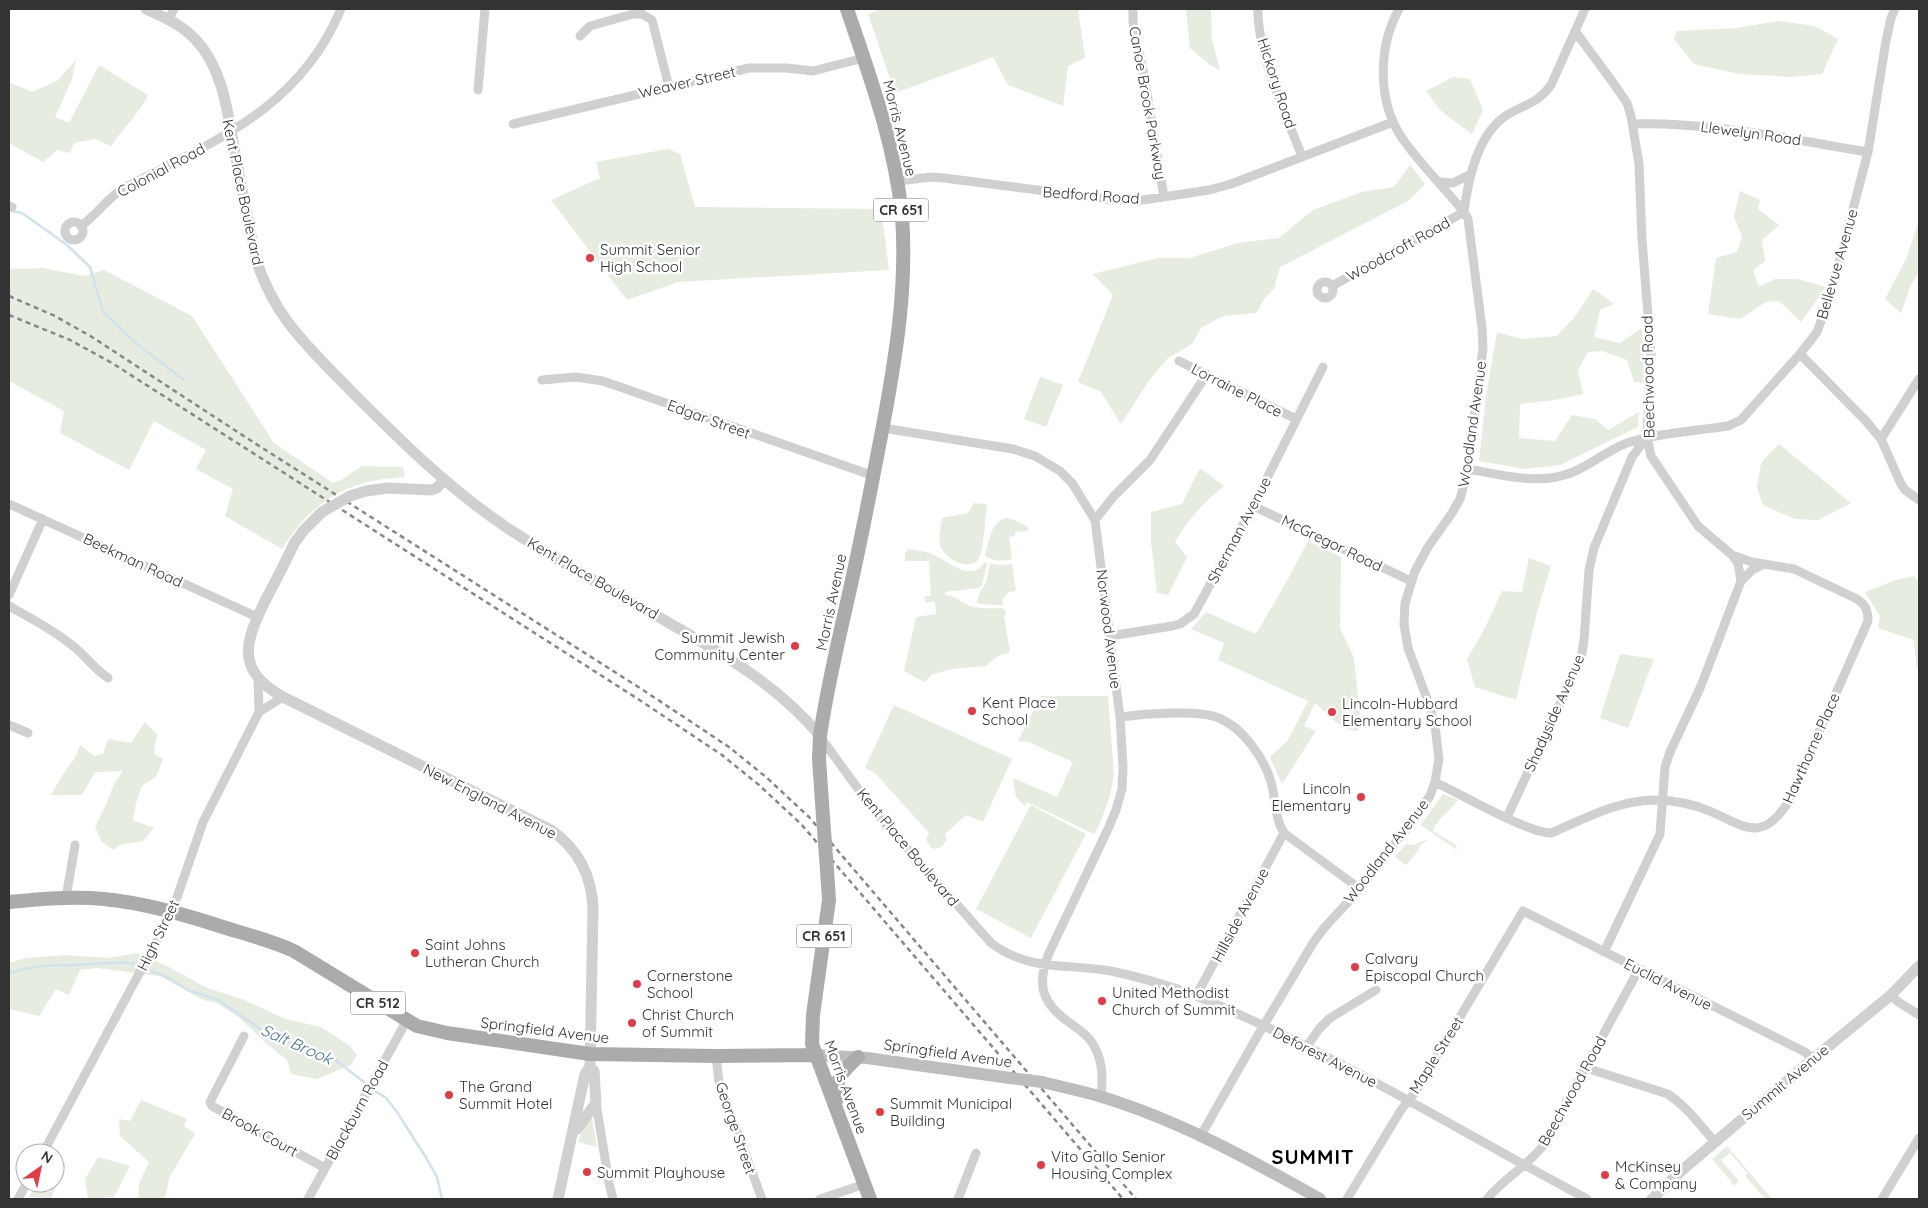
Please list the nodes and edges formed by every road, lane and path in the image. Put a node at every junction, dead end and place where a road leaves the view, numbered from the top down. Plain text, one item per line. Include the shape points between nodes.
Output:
1 (146, 9) edge
2 (174, 9) edge
3 (341, 9) edge
4 (486, 9) edge
5 (847, 9) edge
6 (1133, 9) edge
7 (1258, 9) edge
8 (1399, 9) edge
9 (1585, 9) edge
10 (1895, 9) edge
11 (168, 20) junction
12 (1575, 31) junction
13 (580, 36) dead end
14 (864, 58) junction
15 (669, 86) junction
16 (478, 90) dead end
17 (1393, 122) junction
18 (513, 124) dead end
19 (1633, 124) junction
20 (230, 132) junction
21 (1868, 152) junction
22 (1302, 156) junction
23 (1471, 174) junction
24 (898, 181) junction
25 (1440, 182) junction
26 (1164, 197) junction
27 (1464, 212) junction
28 (81, 226) dead end
29 (1332, 286) dead end
30 (1800, 354) junction
31 (1179, 361) dead end
32 (1323, 368) dead end
33 (1207, 374) junction
34 (1919, 379) edge
35 (542, 380) dead end
36 (1296, 419) junction
37 (883, 428) junction
38 (1647, 437) junction
39 (1881, 438) junction
40 (1468, 469) junction
41 (874, 476) junction
42 (444, 480) junction
43 (1919, 500) edge
44 (9, 504) edge
45 (1253, 506) junction
46 (43, 519) junction
47 (1095, 520) junction
48 (1732, 555) junction
49 (1764, 564) junction
50 (1411, 581) junction
51 (1741, 581) junction
52 (9, 595) edge
53 (9, 606) edge
54 (257, 617) junction
55 (1110, 636) junction
56 (108, 678) dead end
57 (258, 678) junction
58 (270, 690) joint
59 (283, 697) junction
60 (259, 712) junction
61 (1120, 717) junction
62 (9, 725) edge
63 (28, 733) dead end
64 (820, 736) junction
65 (1435, 782) junction
66 (1662, 801) junction
67 (1507, 817) junction
68 (1284, 833) junction
69 (74, 845) dead end
70 (1360, 888) junction
71 (66, 898) junction
72 (9, 902) edge
73 (1523, 911) joint
74 (172, 912) junction
75 (1604, 952) junction
76 (1044, 966) junction
77 (1919, 966) edge
78 (1639, 970) junction
79 (1376, 990) dead end
80 (1891, 995) junction
81 (1196, 996) junction
82 (1919, 1015) edge
83 (407, 1020) junction
84 (1263, 1026) junction
85 (244, 1036) dead end
86 (1307, 1046) junction
87 (814, 1055) junction
88 (716, 1056) junction
89 (858, 1057) junction
90 (1812, 1058) junction
91 (590, 1060) junction
92 (1586, 1068) junction
93 (1101, 1097) junction
94 (1408, 1100) junction
95 (596, 1102) junction
96 (836, 1107) junction
97 (1200, 1137) junction
98 (1919, 1138) edge
99 (571, 1140) junction
100 (1715, 1142) junction
101 (48, 1143) edge
102 (976, 1153) dead end
103 (1524, 1166) junction
104 (325, 1168) junction
105 (870, 1195) edge
106 (311, 1198) edge
107 (558, 1199) edge
108 (613, 1199) edge
109 (762, 1199) edge
110 (820, 1199) edge
111 (958, 1199) edge
112 (1320, 1199) edge
113 (1347, 1199) edge
114 (1487, 1199) edge
115 (1587, 1199) edge
116 (1652, 1199) edge
117 (1882, 1199) edge

1 - 11 street, Kent Place Boulevard
2 - 11 street
3 - 20 street, Colonial Road via 322,46 287,90 254,118
4 - 16 street
5 - 14 main road, Morris Avenue / CR 651
6 - 26 street, Canoe Brook Parkway
7 - 22 street, Hickory Road via 1267,60
8 - 17 street, Woodland Avenue via 1389,32 1383,61 1386,97
9 - 12 street
10 - 21 street, Bellevue Avenue via 1890,18
11 - 20 street, Kent Place Boulevard via 195,39 210,60 222,89
12 - 19 street, Beechwood Road via 1627,103
12 - 23 street via 1544,96 1499,122 1478,150
13 - 15 street via 590,26 633,14 648,16 652,20
14 - 15 street, Weaver Street via 813,71 749,68
14 - 24 main road, Morris Avenue / CR 651 via 885,124
15 - 18 street, Weaver Street
17 - 22 street, Bedford Road
17 - 25 street, Woodland Avenue via 1415,155
19 - 21 street, Llewelyn Road via 1720,127
19 - 38 street, Beechwood Road via 1639,164 1651,353
20 - 28 street, Colonial Road via 122,189
20 - 42 street, Kent Place Boulevard via 255,256 275,305 305,344
21 - 30 street, Bellevue Avenue via 1830,297 1817,332
22 - 26 street, Bedford Road via 1231,184
23 - 25 street via 1453,183
23 - 27 street
24 - 26 street, Bedford Road via 932,178 1097,198 1143,200
24 - 37 main road, Morris Avenue / CR 651 via 904,258 902,297
25 - 27 street, Woodland Avenue
27 - 29 street, Woodcroft Road
27 - 40 street, Woodland Avenue via 1470,226 1483,348
30 - 38 street, Bellevue Avenue via 1741,420 1728,426
30 - 39 street
31 - 33 street, Lorraine Place
32 - 36 street, Sherman Avenue
33 - 36 street, Lorraine Place
33 - 47 street via 1150,460
34 - 39 street
35 - 41 street, Edgar Street via 576,377 603,381
36 - 45 street, Sherman Avenue
37 - 41 main road, Morris Avenue / CR 651
37 - 47 street, Norwood Avenue via 1030,454 1048,462 1072,483
38 - 40 street, Bellevue Avenue via 1551,478 1532,479
38 - 48 street, Beechwood Road via 1651,456 1698,526
38 - 67 street, Shadyside Avenue via 1632,457 1594,548 1581,659
39 - 43 street via 1900,482
40 - 50 street, Woodland Avenue via 1460,499 1420,559
41 - 64 main road, Morris Avenue / CR 651
42 - 54 street, High Street, bridge via 431,490 388,488 366,491 322,512 299,536
42 - 64 street, Kent Place Boulevard via 506,527 733,662 782,698
44 - 46 street, Beekman Road
45 - 50 street, McGregor Road
45 - 55 street, Sherman Avenue via 1199,606 1187,620 1172,626
46 - 52 street
46 - 54 street, Beekman Road
47 - 55 street, Norwood Avenue
48 - 49 street, Hawthorne Place
48 - 51 street, Beechwood Road via 1738,562
49 - 51 street
49 - 66 street, Hawthorne Place via 1794,569 1857,599 1864,605 1868,621 1779,816 1762,827 1752,829 1699,807
50 - 65 street, Woodland Avenue via 1404,624 1408,648 1435,726 1439,759
51 - 66 street via 1704,677 1670,752
53 - 56 street via 74,646
54 - 57 street, High Street via 248,641 248,652
55 - 61 street, Norwood Avenue
57 - 58 street, High Street
57 - 60 street, High Street
58 - 59 street, New England Avenue
59 - 60 street
59 - 91 street, New England Avenue via 551,830 567,842 583,864 592,898
60 - 74 street, High Street via 203,822
61 - 68 street via 1197,714 1225,721 1244,737 1265,766 1279,825
61 - 76 street, Norwood Avenue via 1123,767 1122,789 1116,810
62 - 63 street
64 - 76 street, Kent Place Boulevard via 875,812 992,943 1015,958
64 - 87 main road, Morris Avenue / CR 651, bridge via 829,900 812,1032
65 - 67 street, Hawthorne Place
65 - 70 street, Woodland Avenue via 1423,806
66 - 67 street, Hawthorne Place via 1632,802 1613,807 1551,833 1540,832
66 - 75 street via 1662,822 1656,846
68 - 70 street
68 - 81 street, Hillside Avenue
69 - 71 street
70 - 84 street, Woodland Avenue via 1313,942
71 - 72 main road, Springfield Avenue / CR 512
71 - 74 main road, Springfield Avenue / CR 512 via 103,899
73 - 75 street, Euclid Avenue
73 - 94 street, Maple Street
74 - 83 main road, Springfield Avenue / CR 512 via 294,951
74 - 101 street, High Street
75 - 78 street, Euclid Avenue
76 - 81 street, Deforest Avenue via 1109,971 1146,979
76 - 93 street via 1041,975 1046,1000 1090,1039 1098,1053 1102,1070
77 - 80 street, Summit Avenue
78 - 90 street, Euclid Avenue
78 - 92 street, Beechwood Road
79 - 86 street via 1330,1018
80 - 82 street
80 - 90 street, Summit Avenue
81 - 84 street, Deforest Avenue
83 - 91 main road, Springfield Avenue / CR 512 via 417,1026 447,1033
83 - 104 street, Blackburn Road
84 - 86 street, Deforest Avenue
84 - 97 street, Woodland Avenue
85 - 104 street, Brook Court via 210,1102 212,1106
86 - 94 street, Deforest Avenue
87 - 88 main road, Springfield Avenue / CR 512
87 - 89 main road, Springfield Avenue
87 - 96 main road, Morris Avenue
88 - 91 main road, Springfield Avenue / CR 512
88 - 109 street, George Street via 721,1088
89 - 93 main road, Springfield Avenue, bridge via 1042,1082
89 - 96 main road via 838,1078
90 - 100 street, Summit Avenue
91 - 95 street, New England Avenue
91 - 99 street
92 - 100 street via 1668,1094 1691,1113
92 - 103 street, Beechwood Road via 1542,1147
93 - 97 main road, Springfield Avenue
94 - 103 street, Deforest Avenue
94 - 113 street, Maple Street
95 - 99 street
95 - 108 street, New England Avenue
96 - 105 main road, Morris Avenue
97 - 112 main road, Springfield Avenue
98 - 117 street
99 - 107 street
100 - 116 street, Summit Avenue
102 - 111 street
103 - 114 street, Beechwood Road
103 - 115 street, Deforest Avenue
104 - 106 street, Blackburn Road
105 - 110 street

